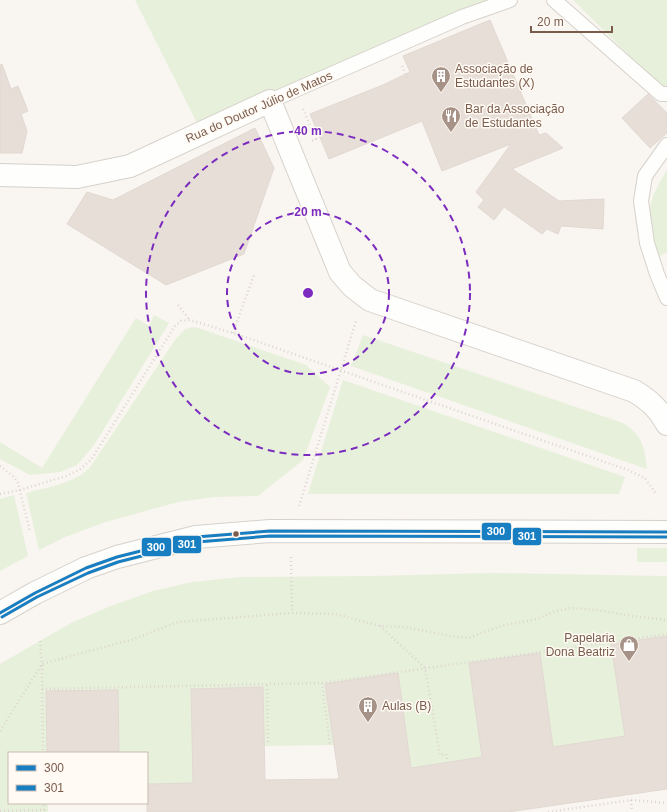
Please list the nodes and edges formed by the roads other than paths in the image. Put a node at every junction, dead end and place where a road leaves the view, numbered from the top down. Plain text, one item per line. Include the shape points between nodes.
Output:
1 (510, 0) edge
2 (554, 0) edge
3 (667, 94) edge
4 (270, 101) junction
5 (667, 145) edge
6 (0, 175) edge
7 (667, 298) edge
8 (667, 424) edge
9 (667, 532) edge
10 (0, 613) edge

1 - 4 lane, Rua do Doutor Júlio de Matos via 462,16
2 - 3 lane via 661,94
4 - 6 street, Rua do Doutor Júlio de Matos via 130,166 77,177
4 - 8 street via 340,272 352,286 370,300 634,391 652,404
5 - 7 lane via 645,176 641,201 647,243
9 - 10 street via 270,531 196,537 117,557 86,568

